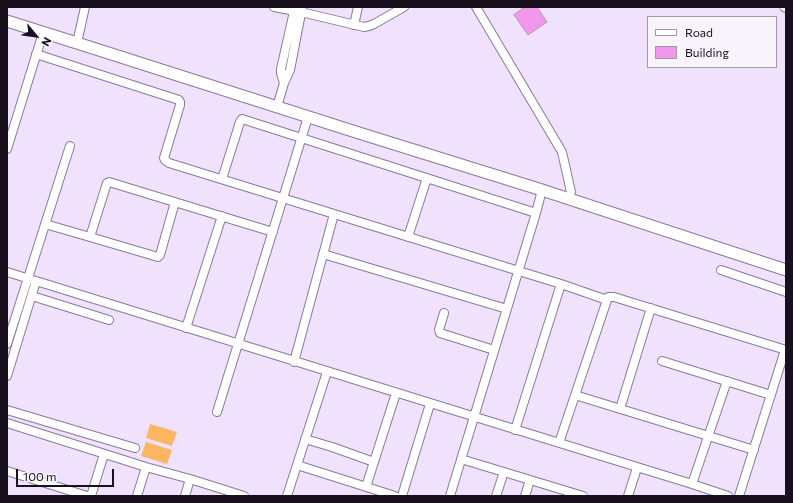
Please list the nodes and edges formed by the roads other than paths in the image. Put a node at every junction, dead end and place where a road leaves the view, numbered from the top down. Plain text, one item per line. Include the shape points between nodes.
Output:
1 (85, 7) edge
2 (274, 7) edge
3 (358, 7) edge
4 (404, 7) edge
5 (476, 7) edge
6 (298, 9) edge
7 (7, 14) edge
8 (7, 21) edge
9 (354, 25) junction
10 (43, 33) junction
11 (78, 39) junction
12 (36, 54) junction
13 (278, 104) junction
14 (308, 117) junction
15 (302, 138) junction
16 (70, 146) dead end
17 (7, 149) edge
18 (427, 178) junction
19 (222, 179) junction
20 (542, 190) junction
21 (570, 192) junction
22 (283, 198) junction
23 (175, 202) junction
24 (536, 213) junction
25 (334, 214) junction
26 (222, 216) junction
27 (45, 224) junction
28 (272, 232) junction
29 (90, 237) junction
30 (408, 237) junction
31 (323, 254) junction
32 (786, 262) edge
33 (721, 270) dead end
34 (786, 270) edge
35 (518, 271) junction
36 (7, 272) edge
37 (28, 279) junction
38 (36, 281) junction
39 (561, 284) junction
40 (786, 292) edge
41 (32, 296) junction
42 (607, 300) junction
43 (651, 308) junction
44 (507, 309) junction
45 (444, 313) dead end
46 (109, 320) dead end
47 (186, 328) junction
48 (7, 344) edge
49 (238, 344) junction
50 (494, 350) junction
51 (786, 350) edge
52 (662, 361) dead end
53 (294, 362) junction
54 (327, 372) junction
55 (7, 376) edge
56 (727, 381) junction
57 (396, 393) junction
58 (575, 395) junction
59 (771, 395) junction
60 (430, 404) junction
61 (620, 408) junction
62 (7, 410) edge
63 (217, 412) dead end
64 (474, 417) junction
65 (7, 423) edge
66 (515, 430) junction
67 (709, 436) junction
68 (305, 439) junction
69 (559, 443) junction
70 (136, 448) dead end
71 (754, 450) junction
72 (104, 454) junction
73 (461, 458) junction
74 (374, 462) junction
75 (297, 465) junction
76 (146, 467) junction
77 (637, 468) junction
78 (7, 471) edge
79 (504, 472) junction
80 (190, 479) junction
81 (530, 480) junction
82 (692, 484) junction
83 (366, 487) junction
84 (87, 496) edge
85 (91, 496) edge
86 (137, 496) edge
87 (185, 496) edge
88 (244, 496) edge
89 (287, 496) edge
90 (395, 496) edge
91 (402, 496) edge
92 (450, 496) edge
93 (496, 496) edge
94 (526, 496) edge
95 (583, 496) edge
96 (628, 496) edge
97 (728, 496) edge
98 (739, 496) edge

1 - 11 street
2 - 6 street
3 - 9 street
4 - 9 street via 369,26
5 - 21 street via 562,152
6 - 9 street
6 - 13 street via 290,70
7 - 11 highway
8 - 10 highway
10 - 11 highway
10 - 12 street
11 - 13 highway
12 - 17 street
12 - 19 street via 179,100 180,105 165,160
13 - 14 highway
13 - 21 highway
14 - 15 street
14 - 20 highway
15 - 18 street
15 - 19 street via 242,120
15 - 22 street
16 - 27 street
18 - 24 street
18 - 30 street
19 - 22 street
20 - 24 street
20 - 34 highway
21 - 32 highway
22 - 25 street
22 - 28 street
23 - 26 street
23 - 29 street via 108,182
23 - 29 street via 158,257
24 - 35 street
25 - 30 street
25 - 31 street
26 - 28 street
26 - 47 street
27 - 29 street
27 - 37 street
28 - 49 street
30 - 35 street
31 - 44 street
31 - 53 street
33 - 40 street
35 - 39 street
35 - 44 street
36 - 37 street
37 - 38 street
37 - 48 street
38 - 41 street
38 - 47 street
39 - 42 street
39 - 66 street
41 - 46 street
41 - 55 street
42 - 43 street via 608,297 614,297
42 - 58 street
43 - 51 street
43 - 61 street
44 - 50 street
45 - 50 street via 440,333
47 - 49 street
49 - 53 street
49 - 63 street
50 - 64 street
51 - 59 street
52 - 56 street
53 - 54 street
54 - 57 street
54 - 68 street
56 - 59 street
56 - 67 street
57 - 60 street
57 - 74 street
58 - 61 street
58 - 69 street
59 - 71 street
60 - 64 street
60 - 91 street
61 - 67 street
62 - 70 street
64 - 66 street
64 - 73 street
65 - 72 street
66 - 69 street
67 - 71 street
67 - 82 street
68 - 74 street
68 - 75 street
69 - 77 street
71 - 98 street
72 - 76 street
72 - 85 street
73 - 79 street
73 - 92 street
74 - 83 street
75 - 83 street
75 - 89 street
76 - 80 street
76 - 86 street
77 - 82 street
77 - 96 street
78 - 84 street
79 - 81 street
79 - 93 street
80 - 87 street
80 - 88 street
81 - 94 street
81 - 95 street
82 - 97 street
83 - 90 street

